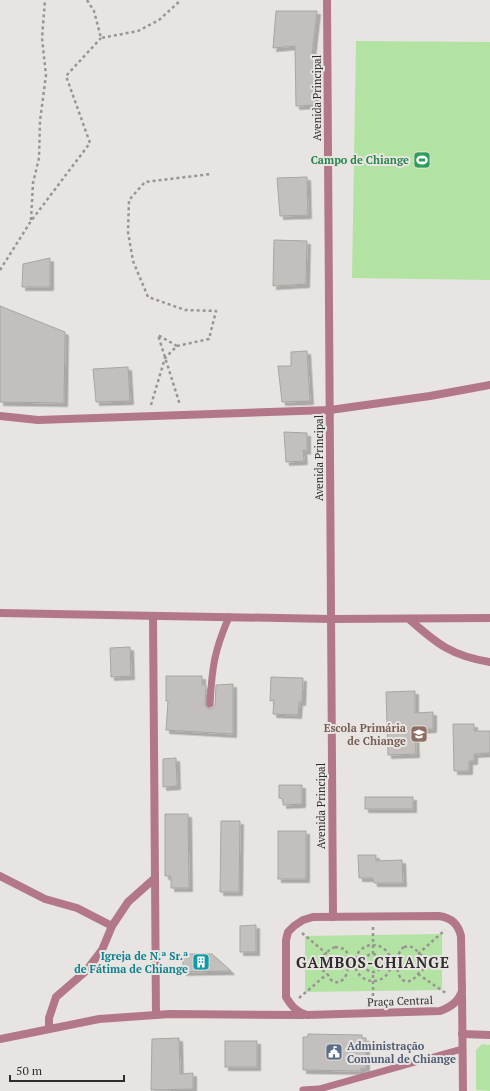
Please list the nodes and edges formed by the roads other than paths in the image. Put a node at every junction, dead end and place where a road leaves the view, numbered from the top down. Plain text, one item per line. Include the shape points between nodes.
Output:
1 (327, 0) edge
2 (490, 385) edge
3 (330, 410) junction
4 (0, 416) edge
5 (0, 613) edge
6 (153, 616) junction
7 (229, 617) junction
8 (490, 618) edge
9 (331, 619) junction
10 (409, 619) junction
11 (490, 662) edge
12 (210, 704) dead end
13 (0, 876) edge
14 (155, 878) junction
15 (333, 916) junction
16 (112, 926) junction
17 (462, 991) junction
18 (156, 1015) junction
19 (308, 1015) junction
20 (49, 1028) junction
21 (462, 1034) junction
22 (490, 1035) edge
23 (0, 1039) edge
24 (462, 1049) junction
25 (303, 1090) dead end
26 (463, 1091) edge

1 - 3 street, Avenida Principal
2 - 3 street
3 - 4 street via 38,420
3 - 9 street, Avenida Principal
5 - 6 street
6 - 7 street
6 - 14 street
7 - 9 street
7 - 12 lane via 213,662
8 - 10 street
9 - 10 street
9 - 15 street, Avenida Principal
10 - 11 street via 445,649 468,659
13 - 16 street via 45,899 77,908
14 - 16 street via 128,902
14 - 18 street
15 - 17 street via 447,917 454,923 461,936
15 - 19 street via 303,920 288,932 286,997 299,1012
16 - 20 street via 102,950 86,971 56,997 49,1018
17 - 19 street, Praça Central via 457,1001 440,1011
17 - 21 street
18 - 19 street, Praça Central
18 - 20 street, Praça Central via 99,1019
20 - 23 street, Praça Central
21 - 22 street
21 - 24 street
24 - 25 lane via 319,1089
24 - 26 street

